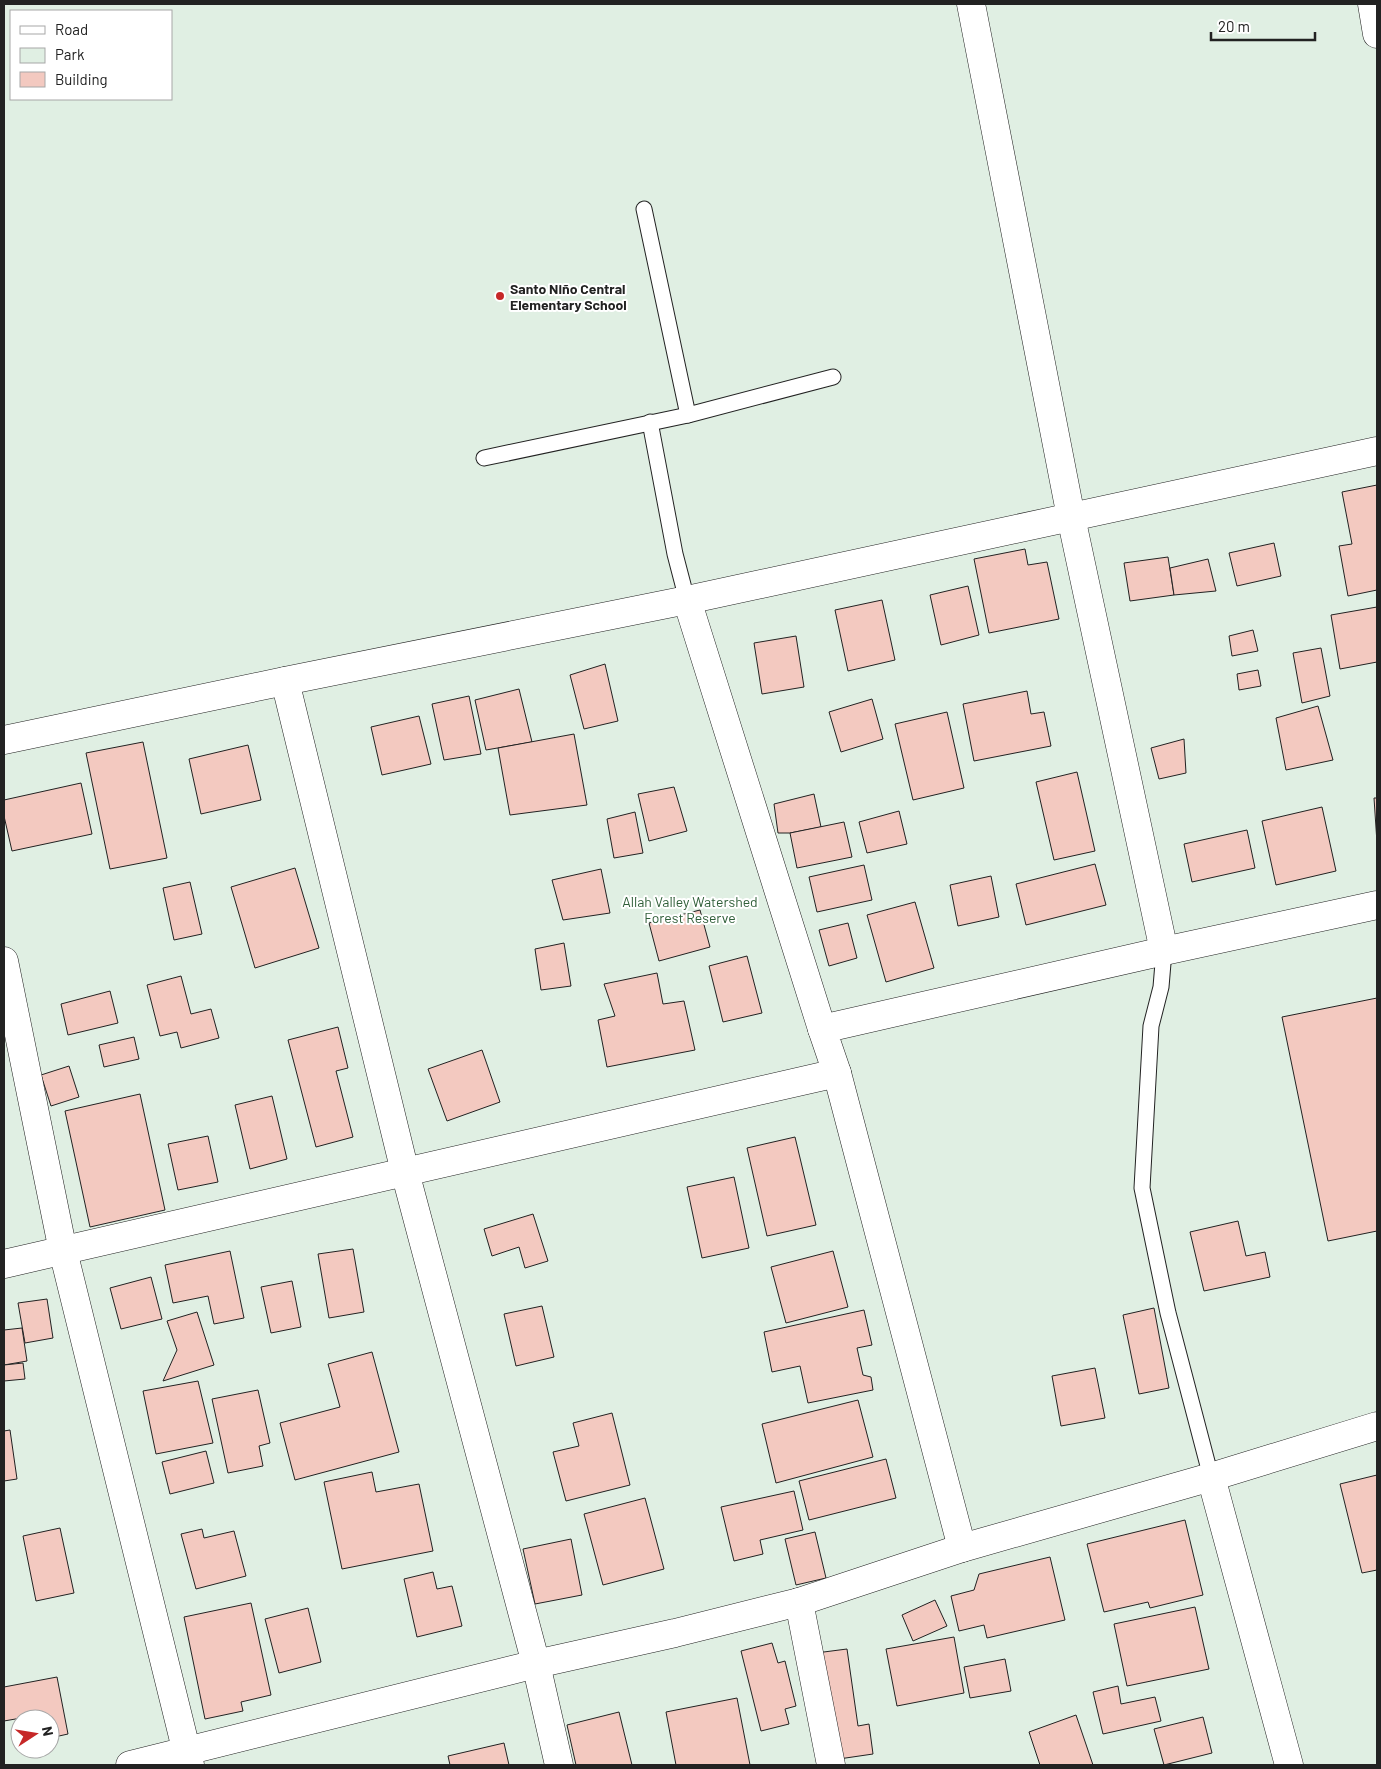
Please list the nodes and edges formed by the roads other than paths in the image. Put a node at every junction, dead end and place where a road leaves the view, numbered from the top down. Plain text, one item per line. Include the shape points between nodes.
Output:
1 (971, 4) edge
2 (1372, 4) edge
3 (1377, 34) edge
4 (644, 209) dead end
5 (833, 377) dead end
6 (688, 415) junction
7 (650, 422) junction
8 (1377, 451) edge
9 (484, 458) dead end
10 (1071, 517) junction
11 (687, 600) junction
12 (285, 681) junction
13 (4, 740) edge
14 (1377, 905) edge
15 (1164, 951) junction
16 (4, 961) edge
17 (822, 1029) junction
18 (837, 1073) junction
19 (405, 1172) junction
20 (63, 1251) junction
21 (4, 1264) edge
22 (1377, 1426) edge
23 (1211, 1477) junction
24 (962, 1548) junction
25 (799, 1602) junction
26 (536, 1664) junction
27 (189, 1759) edge
28 (130, 1765) edge
29 (559, 1765) edge
30 (831, 1765) edge
31 (1289, 1765) edge

1 - 10 street
2 - 3 street
4 - 6 lane
5 - 6 lane
6 - 7 lane
7 - 9 lane
7 - 11 lane
8 - 10 street
10 - 11 street
10 - 15 street
11 - 12 street
11 - 17 street
12 - 13 street
12 - 19 street
14 - 15 street
15 - 17 street
15 - 23 lane via 1161,987 1151,1026 1142,1188 1168,1314
16 - 20 street
17 - 18 street
18 - 19 street
18 - 24 street
19 - 20 street
19 - 26 street
20 - 21 street
20 - 27 street
22 - 23 street
23 - 24 street
23 - 31 street
24 - 25 street
25 - 26 street
25 - 30 street
26 - 27 street
26 - 29 street
27 - 28 street

